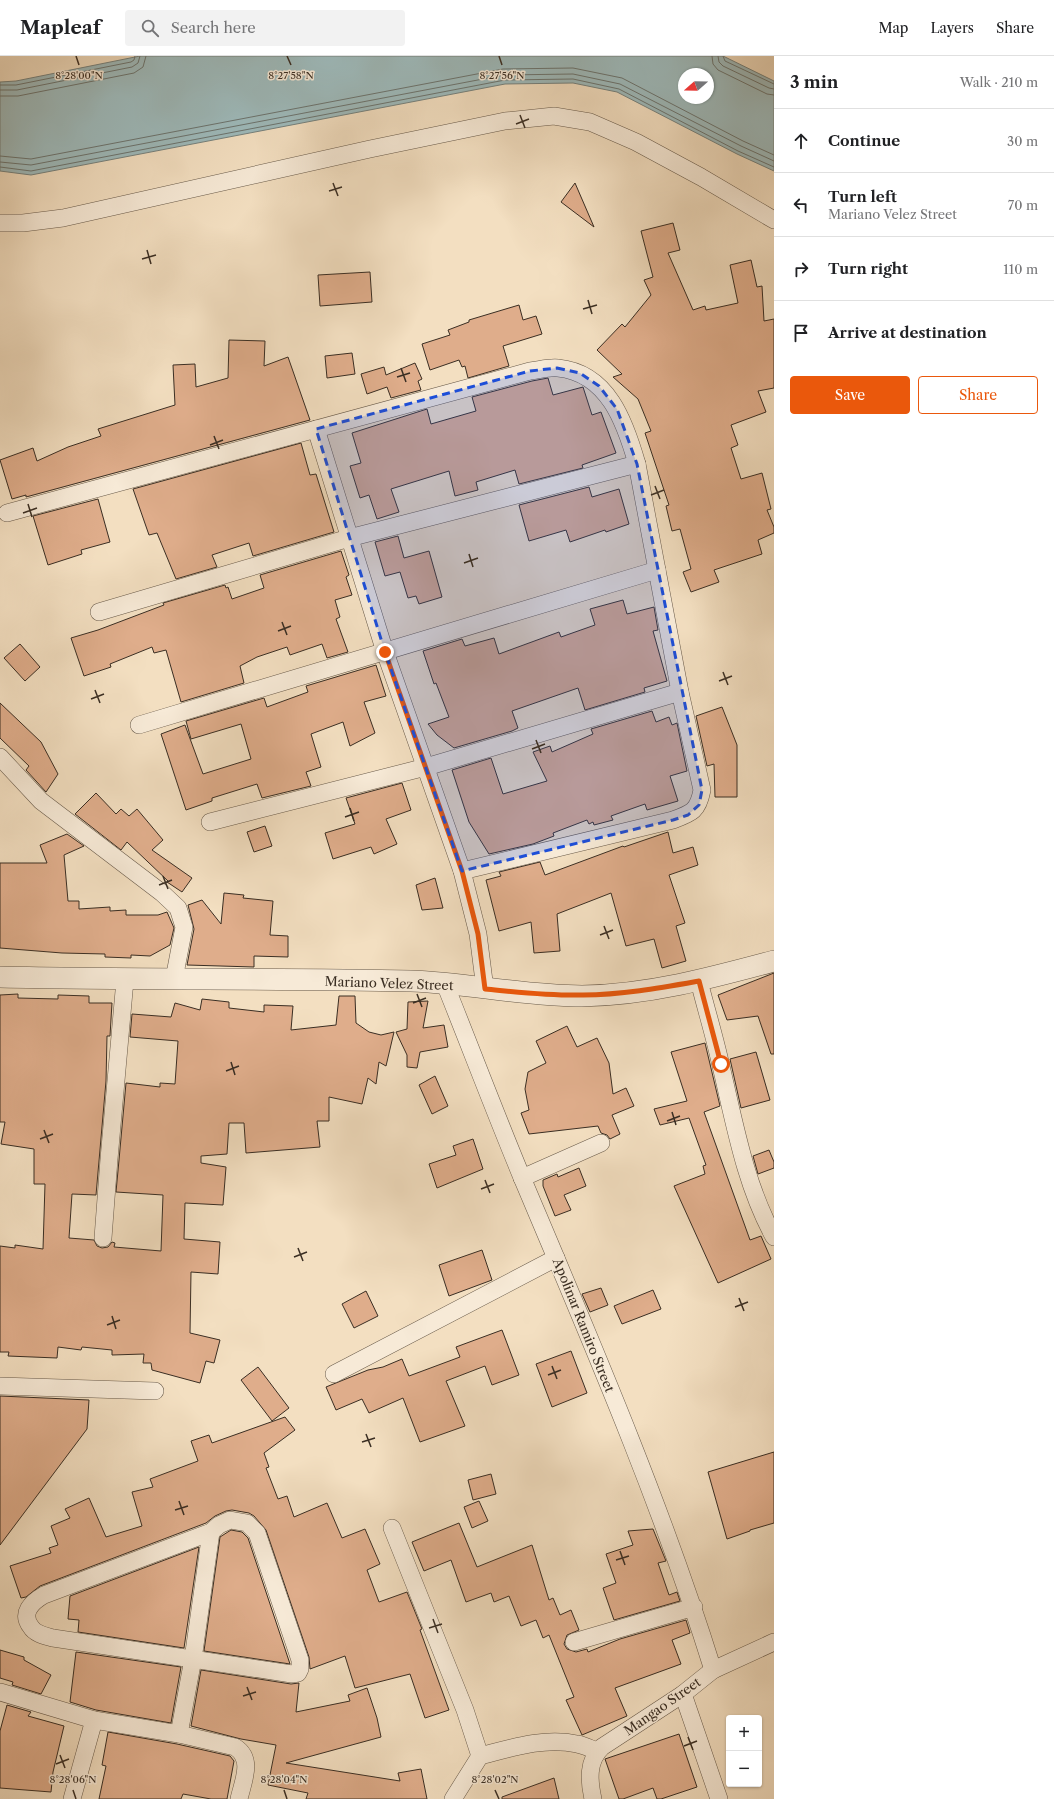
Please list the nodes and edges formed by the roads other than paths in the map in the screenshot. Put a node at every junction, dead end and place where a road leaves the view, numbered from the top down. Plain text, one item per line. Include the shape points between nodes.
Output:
1 (774, 220) edge
2 (0, 223) edge
3 (316, 429) junction
4 (637, 464) junction
5 (7, 513) dead end
6 (349, 538) junction
7 (657, 570) junction
8 (99, 612) dead end
9 (385, 652) junction
10 (680, 692) junction
11 (139, 725) dead end
12 (0, 757) edge
13 (426, 767) junction
14 (210, 822) dead end
15 (462, 871) junction
16 (774, 962) edge
17 (0, 977) edge
18 (174, 979) junction
19 (125, 980) junction
20 (699, 981) junction
21 (445, 984) junction
22 (485, 989) junction
23 (601, 1143) dead end
24 (522, 1178) junction
25 (774, 1237) edge
26 (103, 1238) dead end
27 (556, 1258) junction
28 (334, 1374) dead end
29 (0, 1386) edge
30 (155, 1391) dead end
31 (392, 1528) dead end
32 (211, 1532) junction
33 (694, 1607) junction
34 (574, 1642) dead end
35 (774, 1642) edge
36 (193, 1659) junction
37 (713, 1670) junction
38 (0, 1692) edge
39 (683, 1694) junction
40 (94, 1720) junction
41 (179, 1734) junction
42 (597, 1751) junction
43 (480, 1756) junction
44 (72, 1799) edge
45 (239, 1799) edge
46 (453, 1799) edge
47 (593, 1799) edge
48 (719, 1799) edge

1 - 2 street via 636,142 590,122 554,116 505,121 63,218
3 - 4 street via 530,371 557,368 580,373 599,386 618,409
3 - 5 street
3 - 6 street
4 - 6 street
4 - 7 street
6 - 8 street
6 - 9 street
7 - 9 street
7 - 10 street
9 - 11 street
9 - 13 street
10 - 13 street
10 - 15 street via 702,790 699,805 688,815
12 - 18 street via 41,801 178,908 184,927
13 - 14 street
13 - 15 street
15 - 22 street via 478,934
16 - 20 street, Mariano Velez Street
17 - 19 street, Mariano Velez Street
18 - 19 street, Mariano Velez Street
18 - 21 street, Mariano Velez Street via 413,981
19 - 26 street
20 - 22 street, Mariano Velez Street via 639,992 583,996
20 - 25 street via 743,1160 763,1217
21 - 22 street, Mariano Velez Street
21 - 24 street, Apolinar Ramiro Street
23 - 24 street
24 - 27 street, Apolinar Ramiro Street
27 - 28 street
27 - 33 street, Apolinar Ramiro Street via 638,1457
29 - 30 street
31 - 43 street via 465,1710
32 - 36 street
32 - 36 street via 219,1524 230,1520 248,1523 256,1533 300,1660 300,1669 298,1673 292,1674
32 - 36 street via 44,1595 33,1602 28,1610 27,1618 31,1628 53,1638
33 - 34 street
33 - 37 street, Apolinar Ramiro Street
35 - 37 street, Mangao Street
36 - 41 street
37 - 39 street, Mangao Street
38 - 40 street
39 - 42 street, Mangao Street
39 - 48 street
40 - 41 street
40 - 44 street
41 - 45 street via 235,1747 241,1751 247,1765
42 - 43 street via 578,1744 540,1742
42 - 47 street via 590,1770
43 - 46 street

